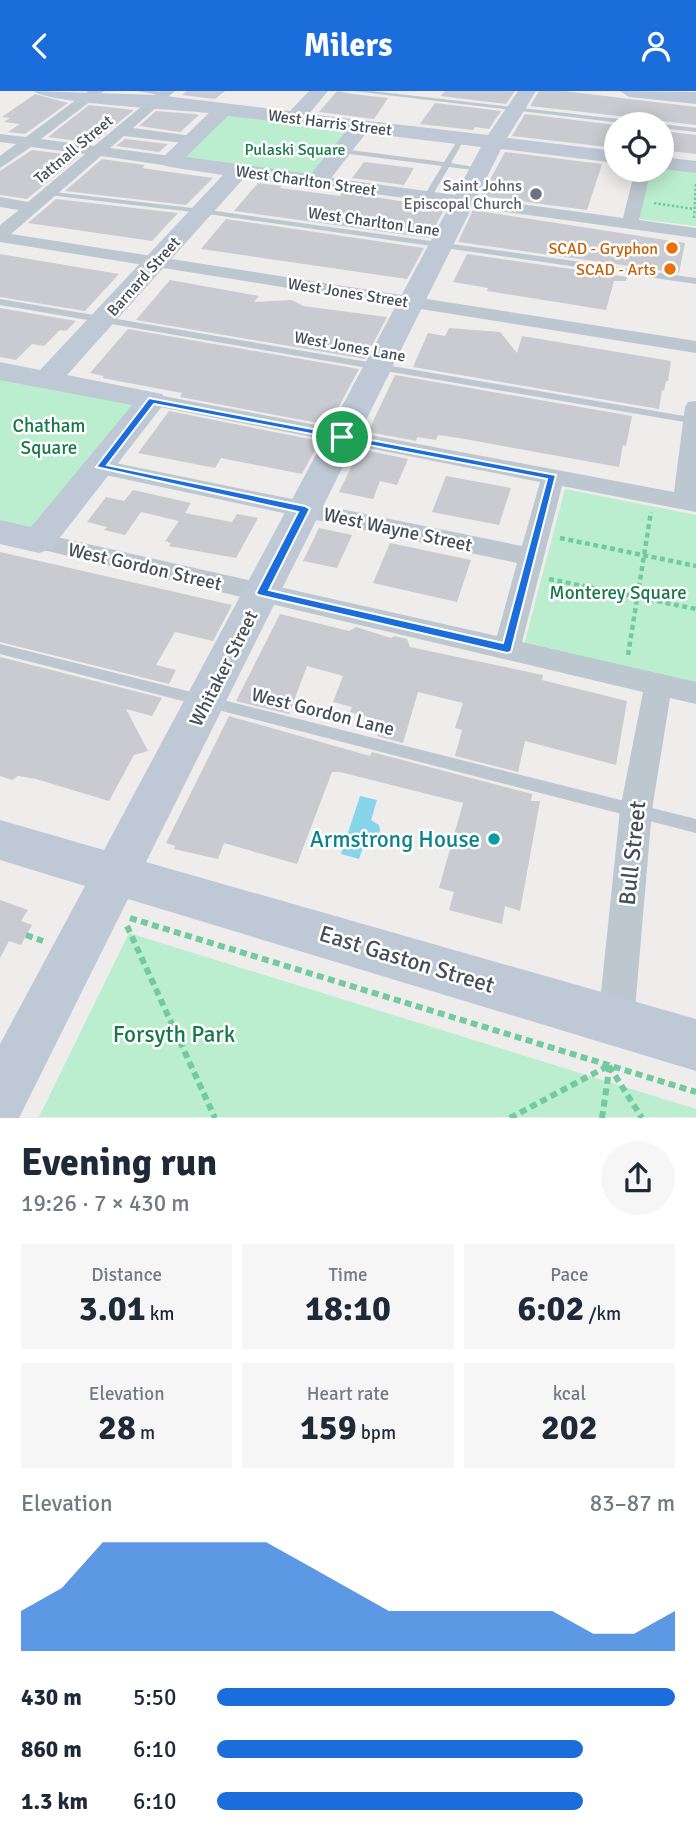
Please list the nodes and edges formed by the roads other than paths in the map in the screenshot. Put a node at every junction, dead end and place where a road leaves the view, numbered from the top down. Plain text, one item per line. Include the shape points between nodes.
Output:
1 (43, 91) edge
2 (319, 91) edge
3 (356, 91) edge
4 (629, 91) edge
5 (92, 94) edge
6 (158, 94) edge
7 (696, 98) edge
8 (522, 100) edge
9 (224, 109) junction
10 (604, 116) edge
11 (295, 118) junction
12 (361, 126) junction
13 (674, 127) edge
14 (696, 130) edge
15 (121, 131) junction
16 (0, 138) edge
17 (192, 140) junction
18 (27, 142) junction
19 (342, 151) junction
20 (97, 152) junction
21 (471, 154) junction
22 (604, 157) edge
23 (170, 161) junction
24 (0, 163) edge
25 (674, 164) edge
26 (696, 167) edge
27 (238, 171) junction
28 (317, 181) junction
29 (640, 182) edge
30 (48, 193) junction
31 (428, 196) junction
32 (464, 201) junction
33 (0, 202) edge
34 (32, 207) junction
35 (201, 211) junction
36 (630, 224) junction
37 (695, 230) edge
38 (0, 235) edge
39 (441, 244) junction
40 (155, 261) junction
41 (696, 281) edge
42 (0, 302) edge
43 (412, 302) junction
44 (103, 319) junction
45 (696, 347) edge
46 (378, 367) junction
47 (0, 372) edge
48 (47, 380) junction
49 (152, 400) junction
50 (695, 416) edge
51 (342, 437) junction
52 (101, 467) junction
53 (553, 477) junction
54 (691, 503) edge
55 (305, 509) junction
56 (0, 532) edge
57 (38, 541) junction
58 (536, 567) junction
59 (262, 593) junction
60 (507, 648) junction
61 (0, 649) edge
62 (658, 685) junction
63 (696, 693) edge
64 (206, 701) junction
65 (636, 810) junction
66 (696, 826) edge
67 (0, 840) edge
68 (117, 872) junction
69 (612, 1043) junction
70 (696, 1045) edge
71 (0, 1099) edge

1 - 5 street, West Harris Street
2 - 11 street
3 - 8 lane
4 - 7 street
5 - 6 street, West Harris Street
5 - 18 street
6 - 9 street, West Harris Street
6 - 15 street, Tattnall Street
8 - 10 lane
8 - 21 street, Whitaker Street
9 - 11 street, West Harris Street
9 - 17 street
11 - 12 street, West Harris Street
12 - 19 street
12 - 21 street, West Harris Street
13 - 14 lane
15 - 17 street
15 - 20 street, Tattnall Street
16 - 18 street, West Charlton Street
17 - 23 street
18 - 20 street, West Charlton Street
18 - 24 street
19 - 21 lane
19 - 28 street
20 - 23 street, West Charlton Street
20 - 30 street, Tattnall Street
21 - 22 street, West Harris Street
21 - 31 lane
21 - 32 street, Whitaker Street
23 - 27 street, West Charlton Street
25 - 26 street
27 - 28 street, West Charlton Street
27 - 35 street, Barnard Street
28 - 31 street, West Charlton Street
29 - 36 street
30 - 34 street, Tattnall Street
30 - 35 lane, West Charlton Lane
31 - 32 street, West Charlton Street
32 - 36 street, West Charlton Street
32 - 39 street, Whitaker Street
33 - 34 street
34 - 38 street, Tattnall Street
35 - 39 lane, West Charlton Lane
35 - 40 street, Barnard Street
36 - 37 street, West Charlton Street
38 - 40 street, West Jones Street
39 - 41 lane, West Charlton Lane
39 - 43 street, Whitaker Street
40 - 43 street, West Jones Street
40 - 44 street, Barnard Street
42 - 44 lane, West Jones Lane
43 - 45 street, West Jones Street
43 - 46 street, Whitaker Street
44 - 46 lane, West Jones Lane
44 - 48 street, Barnard Street
46 - 50 lane, West Jones Lane
46 - 51 street, Whitaker Street
47 - 48 street
48 - 49 street
49 - 51 street
49 - 52 street
50 - 54 street
51 - 53 street
51 - 55 street, Whitaker Street
52 - 55 street, West Wayne Street
52 - 57 street
53 - 54 street
53 - 58 street
55 - 58 street, West Wayne Street
55 - 59 street, Whitaker Street
56 - 57 street, West Gordon Street
57 - 59 street, West Gordon Street
58 - 60 street
59 - 60 street, West Gordon Street
59 - 64 street, Whitaker Street
60 - 62 street, West Gordon Street
61 - 64 lane, West Gordon Lane
62 - 63 street
62 - 65 street, Bull Street
64 - 65 lane, West Gordon Lane
64 - 68 street, Whitaker Street
65 - 66 lane
65 - 69 street, Bull Street
67 - 68 street, East Gaston Street
68 - 69 street, East Gaston Street
68 - 71 street, Whitaker Street
69 - 70 street, East Gaston Street

